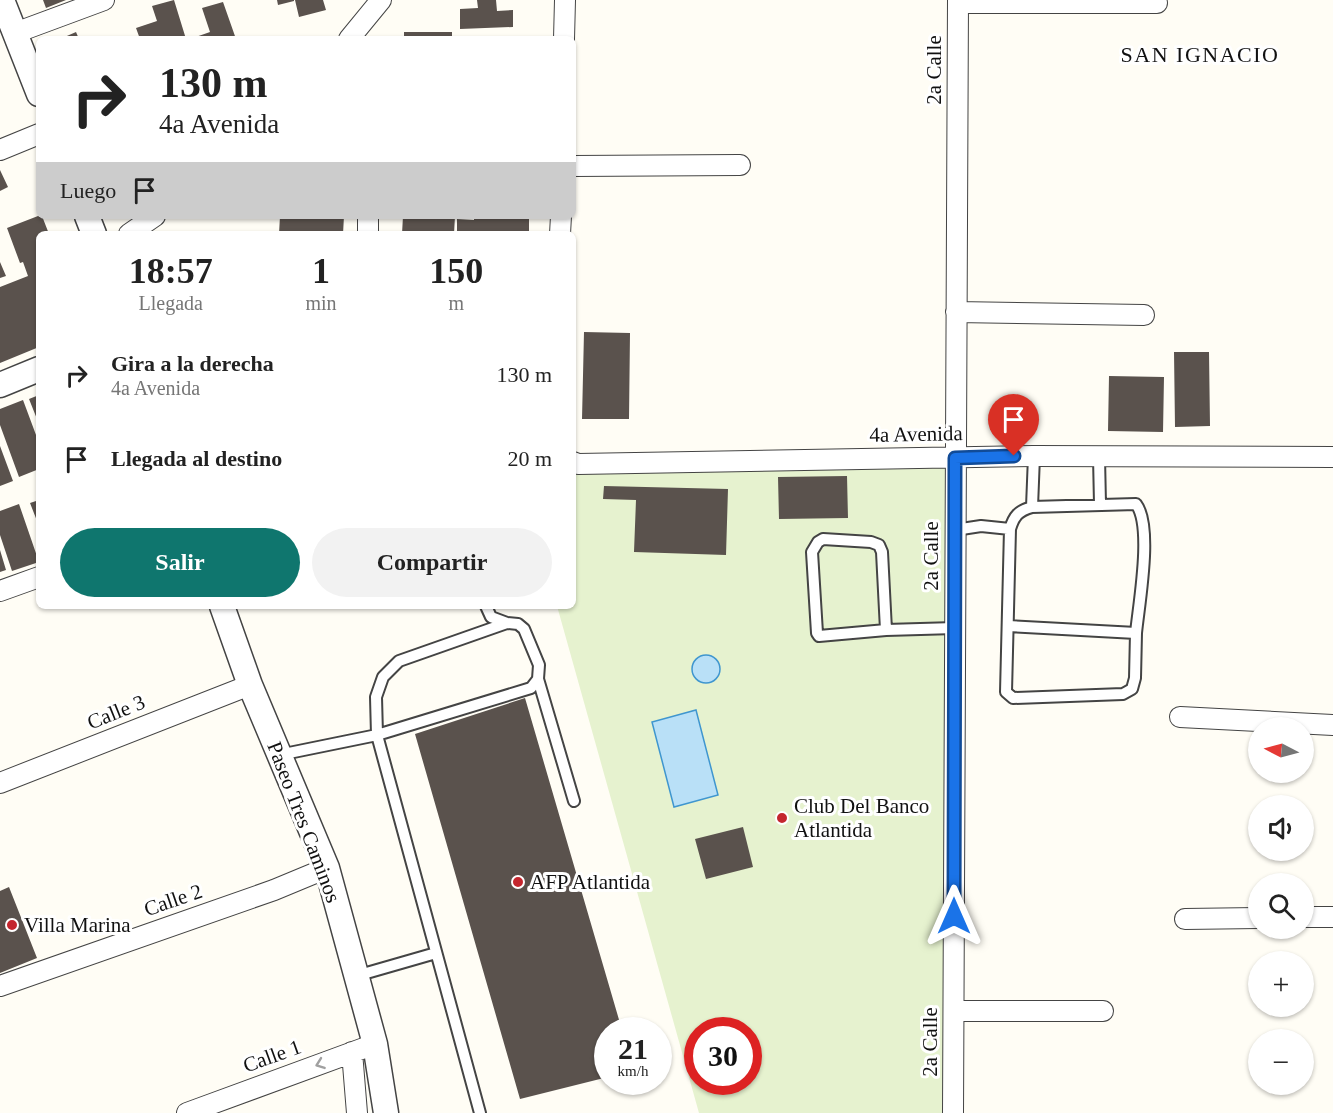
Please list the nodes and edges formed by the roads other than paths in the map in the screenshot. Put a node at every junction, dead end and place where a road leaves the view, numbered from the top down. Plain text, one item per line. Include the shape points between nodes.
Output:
1 (2, 0) edge
2 (104, 0) edge
3 (381, 0) edge
4 (565, 0) edge
5 (958, 2) edge
6 (1157, 3) dead end
7 (15, 33) junction
8 (351, 36) edge
9 (564, 36) edge
10 (36, 86) edge
11 (36, 135) edge
12 (0, 150) edge
13 (740, 165) dead end
14 (576, 166) edge
15 (151, 219) edge
16 (133, 231) edge
17 (956, 312) junction
18 (1144, 315) dead end
19 (36, 370) edge
20 (0, 385) edge
21 (1034, 456) junction
22 (1099, 457) junction
23 (1333, 457) edge
24 (955, 458) junction
25 (576, 463) edge
26 (1100, 504) junction
27 (1032, 507) junction
28 (1010, 529) junction
29 (955, 530) junction
30 (36, 578) edge
31 (0, 591) edge
32 (223, 609) edge
33 (487, 609) edge
34 (507, 624) junction
35 (1008, 626) junction
36 (955, 628) junction
37 (886, 630) junction
38 (1136, 633) junction
39 (538, 679) junction
40 (250, 685) junction
41 (1180, 717) dead end
42 (1333, 725) edge
43 (377, 735) junction
44 (279, 755) junction
45 (0, 783) edge
46 (574, 801) dead end
47 (327, 868) junction
48 (1314, 917) edge
49 (1333, 917) edge
50 (1248, 918) edge
51 (1185, 919) dead end
52 (436, 953) junction
53 (357, 976) junction
54 (0, 986) edge
55 (954, 1011) junction
56 (1103, 1011) dead end
57 (375, 1044) junction
58 (352, 1052) junction
59 (187, 1113) edge
60 (357, 1113) edge
61 (386, 1113) edge
62 (480, 1113) edge
63 (953, 1113) edge

1 - 7 street
2 - 7 street
3 - 8 street
4 - 9 street
5 - 6 street
5 - 17 street, 2a Calle
7 - 10 street
11 - 12 street
13 - 14 street
15 - 16 street
17 - 18 street
17 - 24 street, 2a Calle
19 - 20 street
21 - 22 street, 4a Avenida
21 - 24 street, 4a Avenida
21 - 27 lane
22 - 23 street, 4a Avenida
22 - 26 lane
24 - 25 street, 4a Avenida
24 - 29 street, 2a Calle
26 - 27 lane
26 - 38 lane via 1136,504 1141,511 1145,532
27 - 28 lane via 1014,517
28 - 29 lane via 981,526
28 - 35 lane
29 - 36 street, 2a Calle
30 - 31 street
32 - 40 street, Paseo Tres Caminos
33 - 34 lane via 491,617
34 - 39 lane via 518,624 524,629 539,665
34 - 43 lane via 399,661 383,677 376,697
35 - 38 lane
35 - 38 lane via 1006,692 1013,698 1123,694 1132,689 1135,678
36 - 37 lane
36 - 55 street, 2a Calle
37 - 37 lane via 879,545 823,539 818,542 812,552 819,636
39 - 43 lane via 531,688
39 - 46 lane
40 - 44 street, Paseo Tres Caminos
40 - 45 street, Calle 3
41 - 42 street
43 - 44 lane
43 - 52 lane
44 - 47 street, Paseo Tres Caminos
47 - 53 street, Paseo Tres Caminos
47 - 54 street, Calle 2
48 - 49 street
50 - 51 street
52 - 53 lane
52 - 62 lane
53 - 57 street, Paseo Tres Caminos
55 - 56 street
55 - 63 street, 2a Calle
57 - 58 street, Calle 1
57 - 61 street, Paseo Tres Caminos
58 -> 59 street, Calle 1
58 - 60 street

